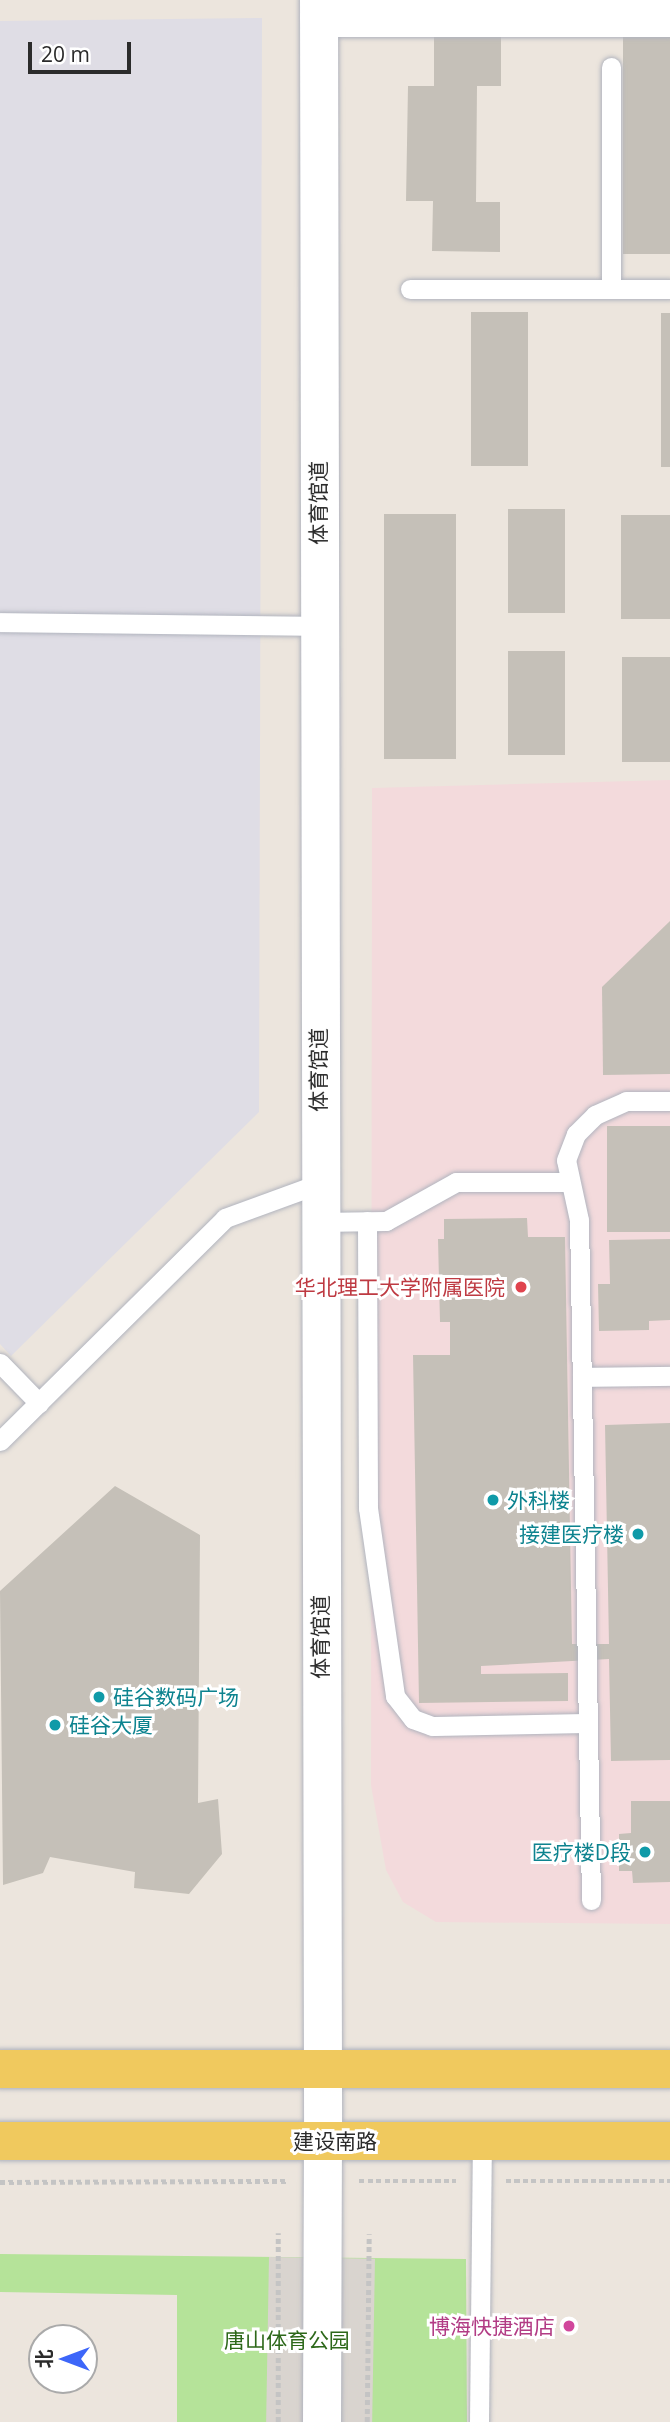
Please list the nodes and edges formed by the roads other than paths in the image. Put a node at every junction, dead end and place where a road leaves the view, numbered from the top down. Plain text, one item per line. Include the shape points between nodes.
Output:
1 (319, 9) edge
2 (497, 9) edge
3 (647, 12) edge
4 (611, 67) dead end
5 (410, 289) dead end
6 (611, 289) junction
7 (670, 289) edge
8 (0, 622) edge
9 (318, 626) junction
10 (670, 1101) edge
11 (566, 1182) junction
12 (318, 1184) junction
13 (366, 1221) junction
14 (318, 1222) junction
15 (0, 1363) edge
16 (670, 1376) edge
17 (582, 1377) junction
18 (38, 1404) junction
19 (0, 1441) edge
20 (588, 1724) junction
21 (592, 1900) dead end
22 (0, 2069) edge
23 (670, 2069) edge
24 (321, 2070) junction
25 (323, 2140) junction
26 (0, 2141) edge
27 (482, 2141) junction
28 (670, 2141) edge
29 (322, 2422) edge
30 (479, 2422) edge

1 - 2 street
1 - 9 street, 体育馆道
2 - 3 street
4 - 6 lane
5 - 6 lane
6 - 7 lane
8 - 9 lane
9 - 12 street, 体育馆道
10 - 11 lane via 626,1101 595,1115 576,1134
11 - 13 lane via 456,1182 409,1212
11 - 17 lane via 579,1220
12 - 14 street, 体育馆道
12 - 18 lane via 225,1218
13 - 14 lane
13 - 20 lane via 368,1508 395,1696 413,1719 432,1726
14 - 24 street, 体育馆道
15 - 18 lane
16 - 17 lane
17 - 20 lane
18 - 19 lane
20 - 21 lane
22 - 24 main road
23 - 24 main road
24 - 25 street, 体育馆道
25 - 26 main road, 建设南路
25 - 27 main road, 建设南路
25 - 29 street, 体育馆道
27 - 28 main road, 建设南路
27 - 30 lane

